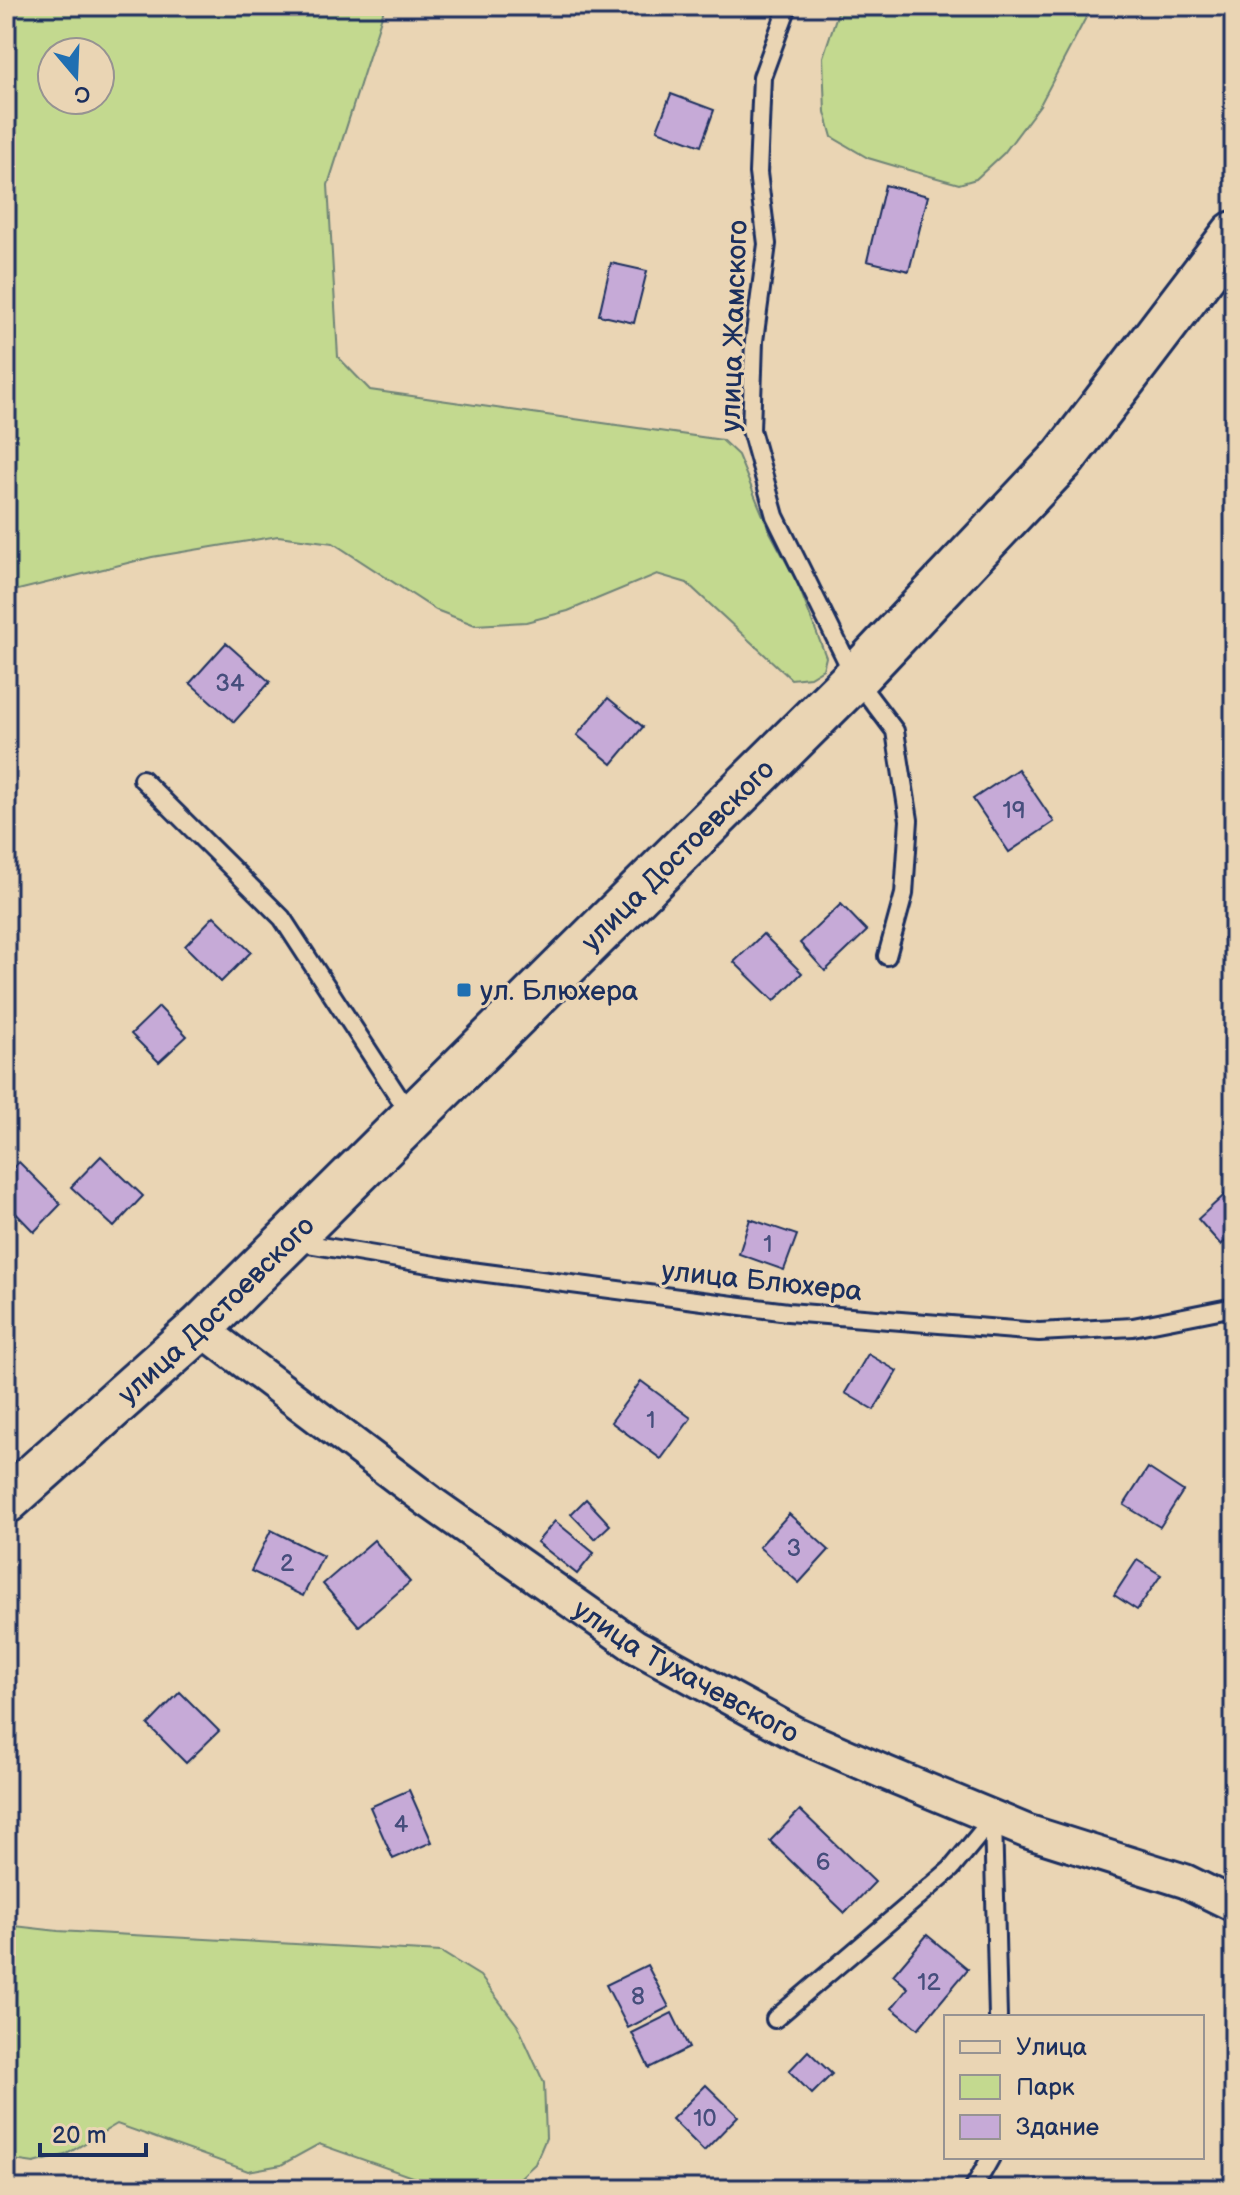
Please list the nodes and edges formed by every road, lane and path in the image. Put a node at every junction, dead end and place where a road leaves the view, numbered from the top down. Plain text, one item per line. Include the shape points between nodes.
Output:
1 (788, 6) edge
2 (1234, 234) edge
3 (855, 678) junction
4 (142, 779) dead end
5 (887, 956) dead end
6 (411, 1117) junction
7 (286, 1240) junction
8 (1234, 1307) edge
9 (200, 1328) junction
10 (6, 1501) edge
11 (993, 1818) junction
12 (1234, 1905) edge
13 (998, 2015) edge
14 (775, 2019) dead end
15 (990, 2159) edge
16 (973, 2189) edge

1 - 3 lane, улица Жамского via 762,77 758,173 767,244 754,341 751,430 775,516
2 - 3 main road, улица Достоевского via 1064,457
3 - 5 lane, улица Жамского via 895,731 909,820 904,894
3 - 6 main road, улица Достоевского
4 - 6 lane via 282,918
6 - 7 main road, улица Достоевского
7 - 8 lane, улица Блюхера via 471,1271 788,1312 1039,1332 1133,1327
7 - 9 main road, улица Достоевского
9 - 10 main road, улица Достоевского
9 - 11 street, улица Тухачевского via 430,1502 635,1646 794,1733
11 - 12 street, улица Тухачевского via 1185,1881
11 - 13 lane
11 - 14 lane via 951,1869
15 - 16 lane

